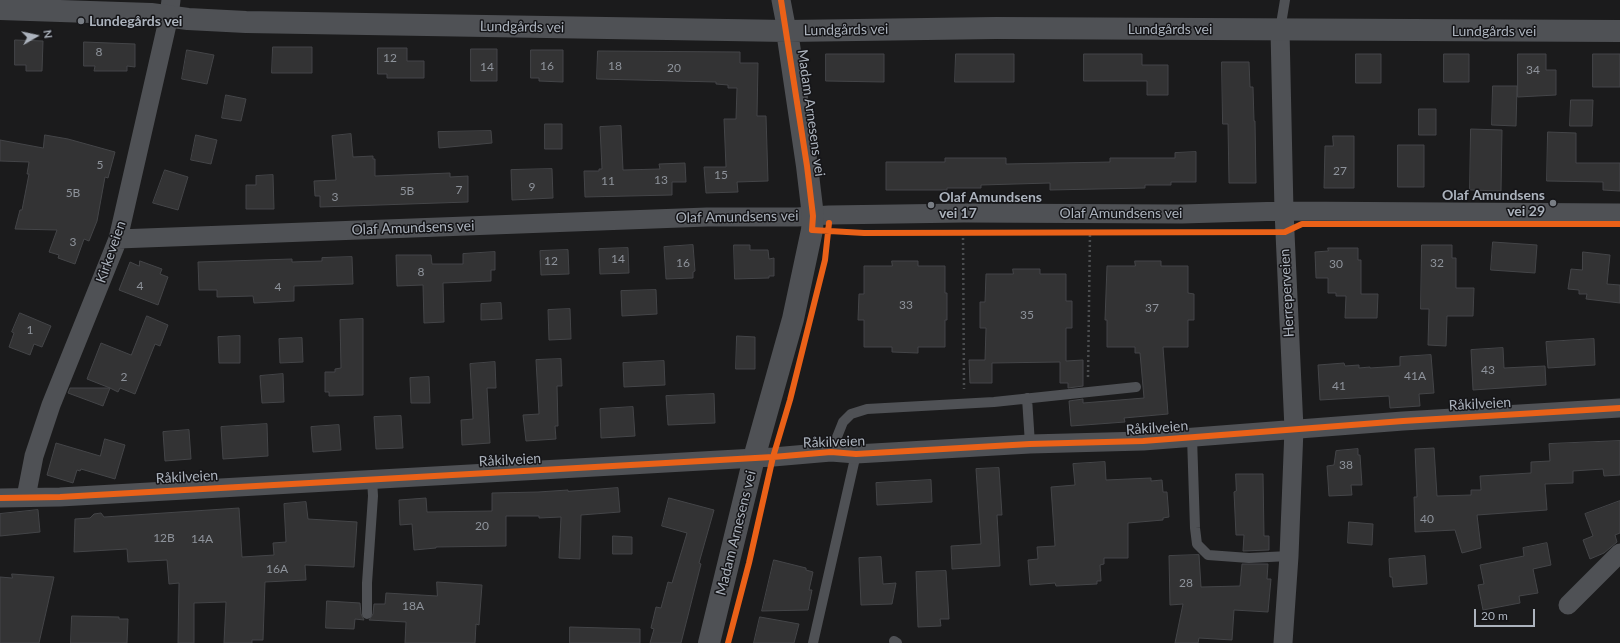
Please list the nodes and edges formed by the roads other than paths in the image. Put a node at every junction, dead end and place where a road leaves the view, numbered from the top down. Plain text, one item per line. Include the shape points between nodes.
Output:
1 (781, 0) edge
2 (1285, 0) edge
3 (170, 8) edge
4 (0, 9) edge
5 (1280, 30) junction
6 (787, 31) junction
7 (1620, 31) edge
8 (1284, 211) junction
9 (1620, 213) edge
10 (813, 216) junction
11 (118, 239) junction
12 (1136, 387) dead end
13 (1028, 398) junction
14 (1620, 408) edge
15 (1294, 429) junction
16 (1192, 438) junction
17 (1030, 444) junction
18 (831, 452) junction
19 (856, 454) junction
20 (754, 458) junction
21 (372, 479) junction
22 (26, 497) junction
23 (0, 498) edge
24 (1620, 552) edge
25 (1289, 556) junction
26 (1568, 605) dead end
27 (367, 614) dead end
28 (709, 643) edge
29 (813, 643) edge
30 (1283, 643) edge

1 - 6 street, Madam Arnesens vei
2 - 5 lane
3 - 4 street, Lundgårds vei via 151,14
3 - 6 street, Lundgårds vei via 188,19 253,22
3 - 11 street, Kirkeveien
5 - 6 street, Lundgårds vei via 996,28
5 - 7 street, Lundgårds vei
5 - 8 street, Herreperveien
6 - 10 street, Madam Arnesens vei
8 - 9 street, Olaf Amundsens vei
8 - 10 street, Olaf Amundsens vei
8 - 15 street, Herreperveien
10 - 11 street, Olaf Amundsens vei via 699,217
10 - 20 street, Madam Arnesens vei via 793,318
11 - 22 street, Kirkeveien via 49,411 34,456
12 - 13 lane
13 - 17 lane
13 - 18 lane via 866,409 851,414 843,422
14 - 15 street, Råkilveien via 1402,420
15 - 16 street, Råkilveien
15 - 25 street, Herreperveien
16 - 17 street, Råkilveien
16 - 25 lane via 1197,544 1208,555 1249,558
17 - 19 street, Råkilveien
18 - 19 street, Råkilveien
18 - 20 street, Råkilveien
19 - 29 lane
20 - 21 street, Råkilveien
20 - 28 street, Madam Arnesens vei
21 - 22 street, Råkilveien
21 - 27 lane
22 - 23 street, Råkilveien
24 - 26 street
25 - 30 street, Herreperveien

